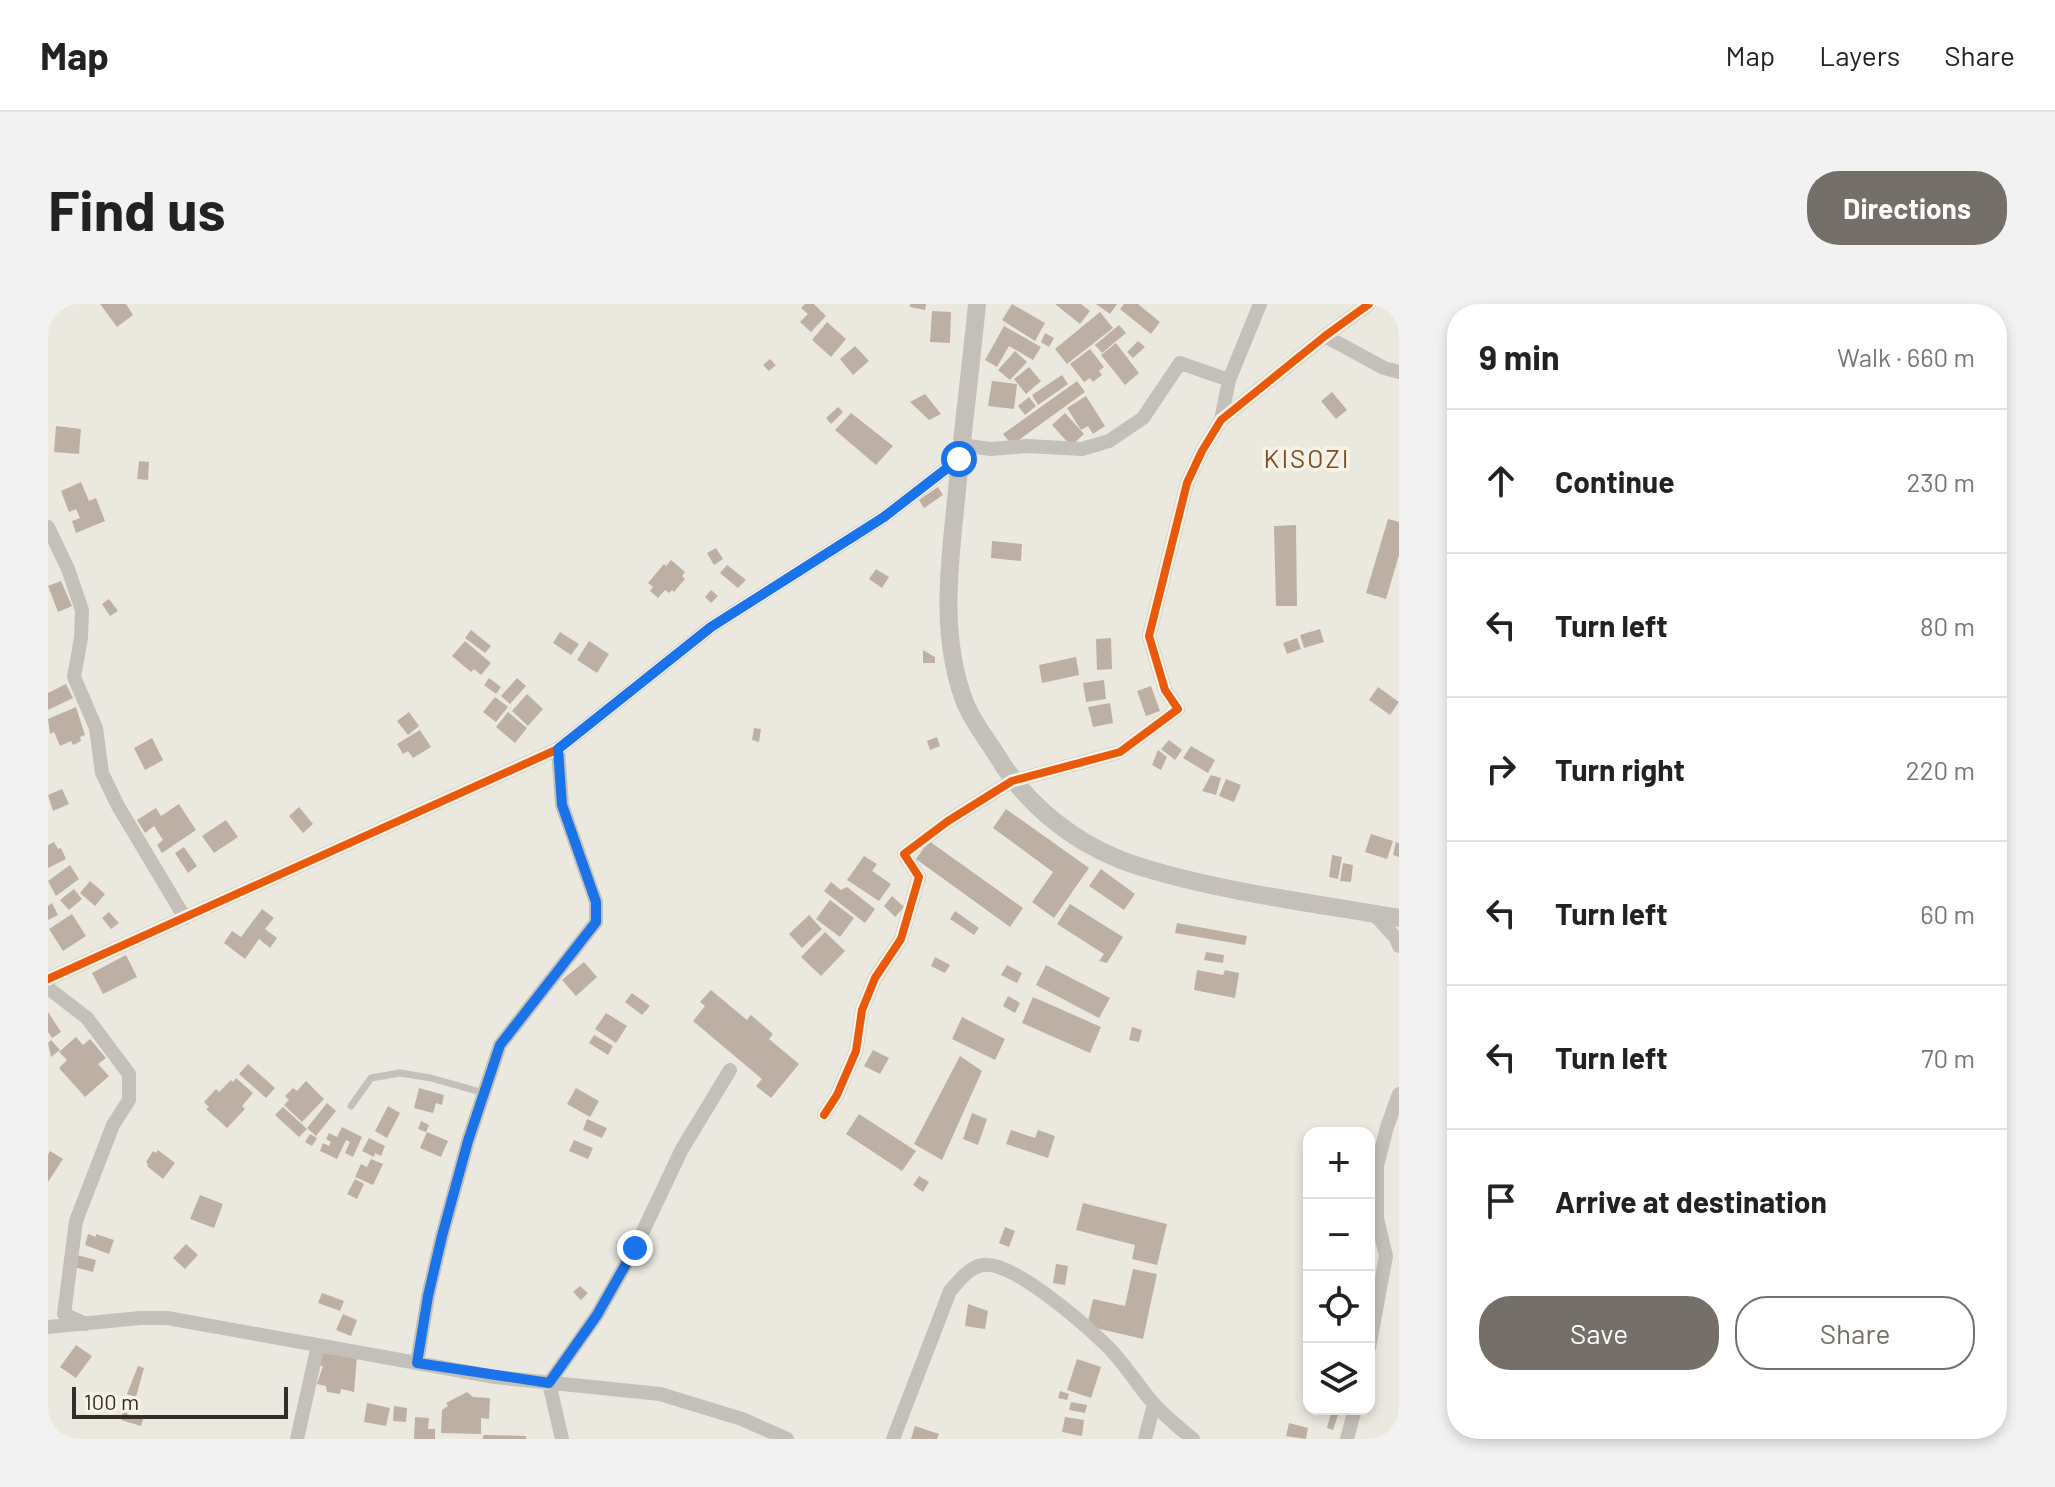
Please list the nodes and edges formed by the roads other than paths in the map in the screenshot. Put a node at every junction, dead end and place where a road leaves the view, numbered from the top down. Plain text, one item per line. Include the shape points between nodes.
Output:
1 (977, 304) edge
2 (1260, 304) edge
3 (1369, 304) edge
4 (1325, 336) junction
5 (1399, 372) edge
6 (1229, 380) junction
7 (1221, 420) junction
8 (960, 452) junction
9 (48, 527) edge
10 (558, 749) junction
11 (1012, 781) junction
12 (1373, 913) junction
13 (185, 918) junction
14 (1399, 918) edge
15 (1399, 946) edge
16 (48, 979) edge
17 (48, 988) edge
18 (730, 1070) dead end
19 (486, 1094) junction
20 (1399, 1094) edge
21 (351, 1106) dead end
22 (824, 1115) dead end
23 (86, 1325) junction
24 (48, 1327) edge
25 (1370, 1343) edge
26 (318, 1345) junction
27 (417, 1363) junction
28 (549, 1383) junction
29 (1154, 1404) junction
30 (1353, 1415) edge
31 (297, 1439) edge
32 (562, 1439) edge
33 (787, 1439) edge
34 (893, 1439) edge
35 (1145, 1439) edge
36 (1193, 1439) edge
37 (1347, 1439) edge

1 - 8 street
2 - 6 street
3 - 4 street
4 - 5 street
4 - 7 street
6 - 7 street
6 - 8 street via 1180,363 1143,418 1109,441 1082,449 1027,446
7 - 11 street via 1187,483 1149,636 1165,690 1178,709 1120,752
8 - 10 street via 884,517 711,627
8 - 11 street via 948,585 952,656 965,702
9 - 13 street via 82,610 74,677 96,728 102,773
10 - 13 street
10 - 19 street via 562,805 596,902 596,922 500,1045
11 - 12 street via 1040,812 1132,864 1225,887
11 - 22 street via 904,854 919,877 901,939 875,978 862,1010 856,1051
12 - 14 street
12 - 15 street
13 - 16 street
17 - 23 street via 87,1018 129,1074 129,1100 113,1125 76,1221 64,1314
18 - 28 street via 682,1149 597,1315
19 - 21 lane via 400,1073 371,1078
19 - 27 street via 442,1236
20 - 25 street via 1377,1166 1377,1218 1386,1256
23 - 24 street
23 - 26 street via 167,1318
26 - 27 street
26 - 31 street
27 - 28 street
28 - 32 street
28 - 33 street via 660,1394
29 - 34 street via 1107,1346 1046,1294 1018,1275 979,1265 950,1291
29 - 35 street
29 - 36 street
30 - 37 street

